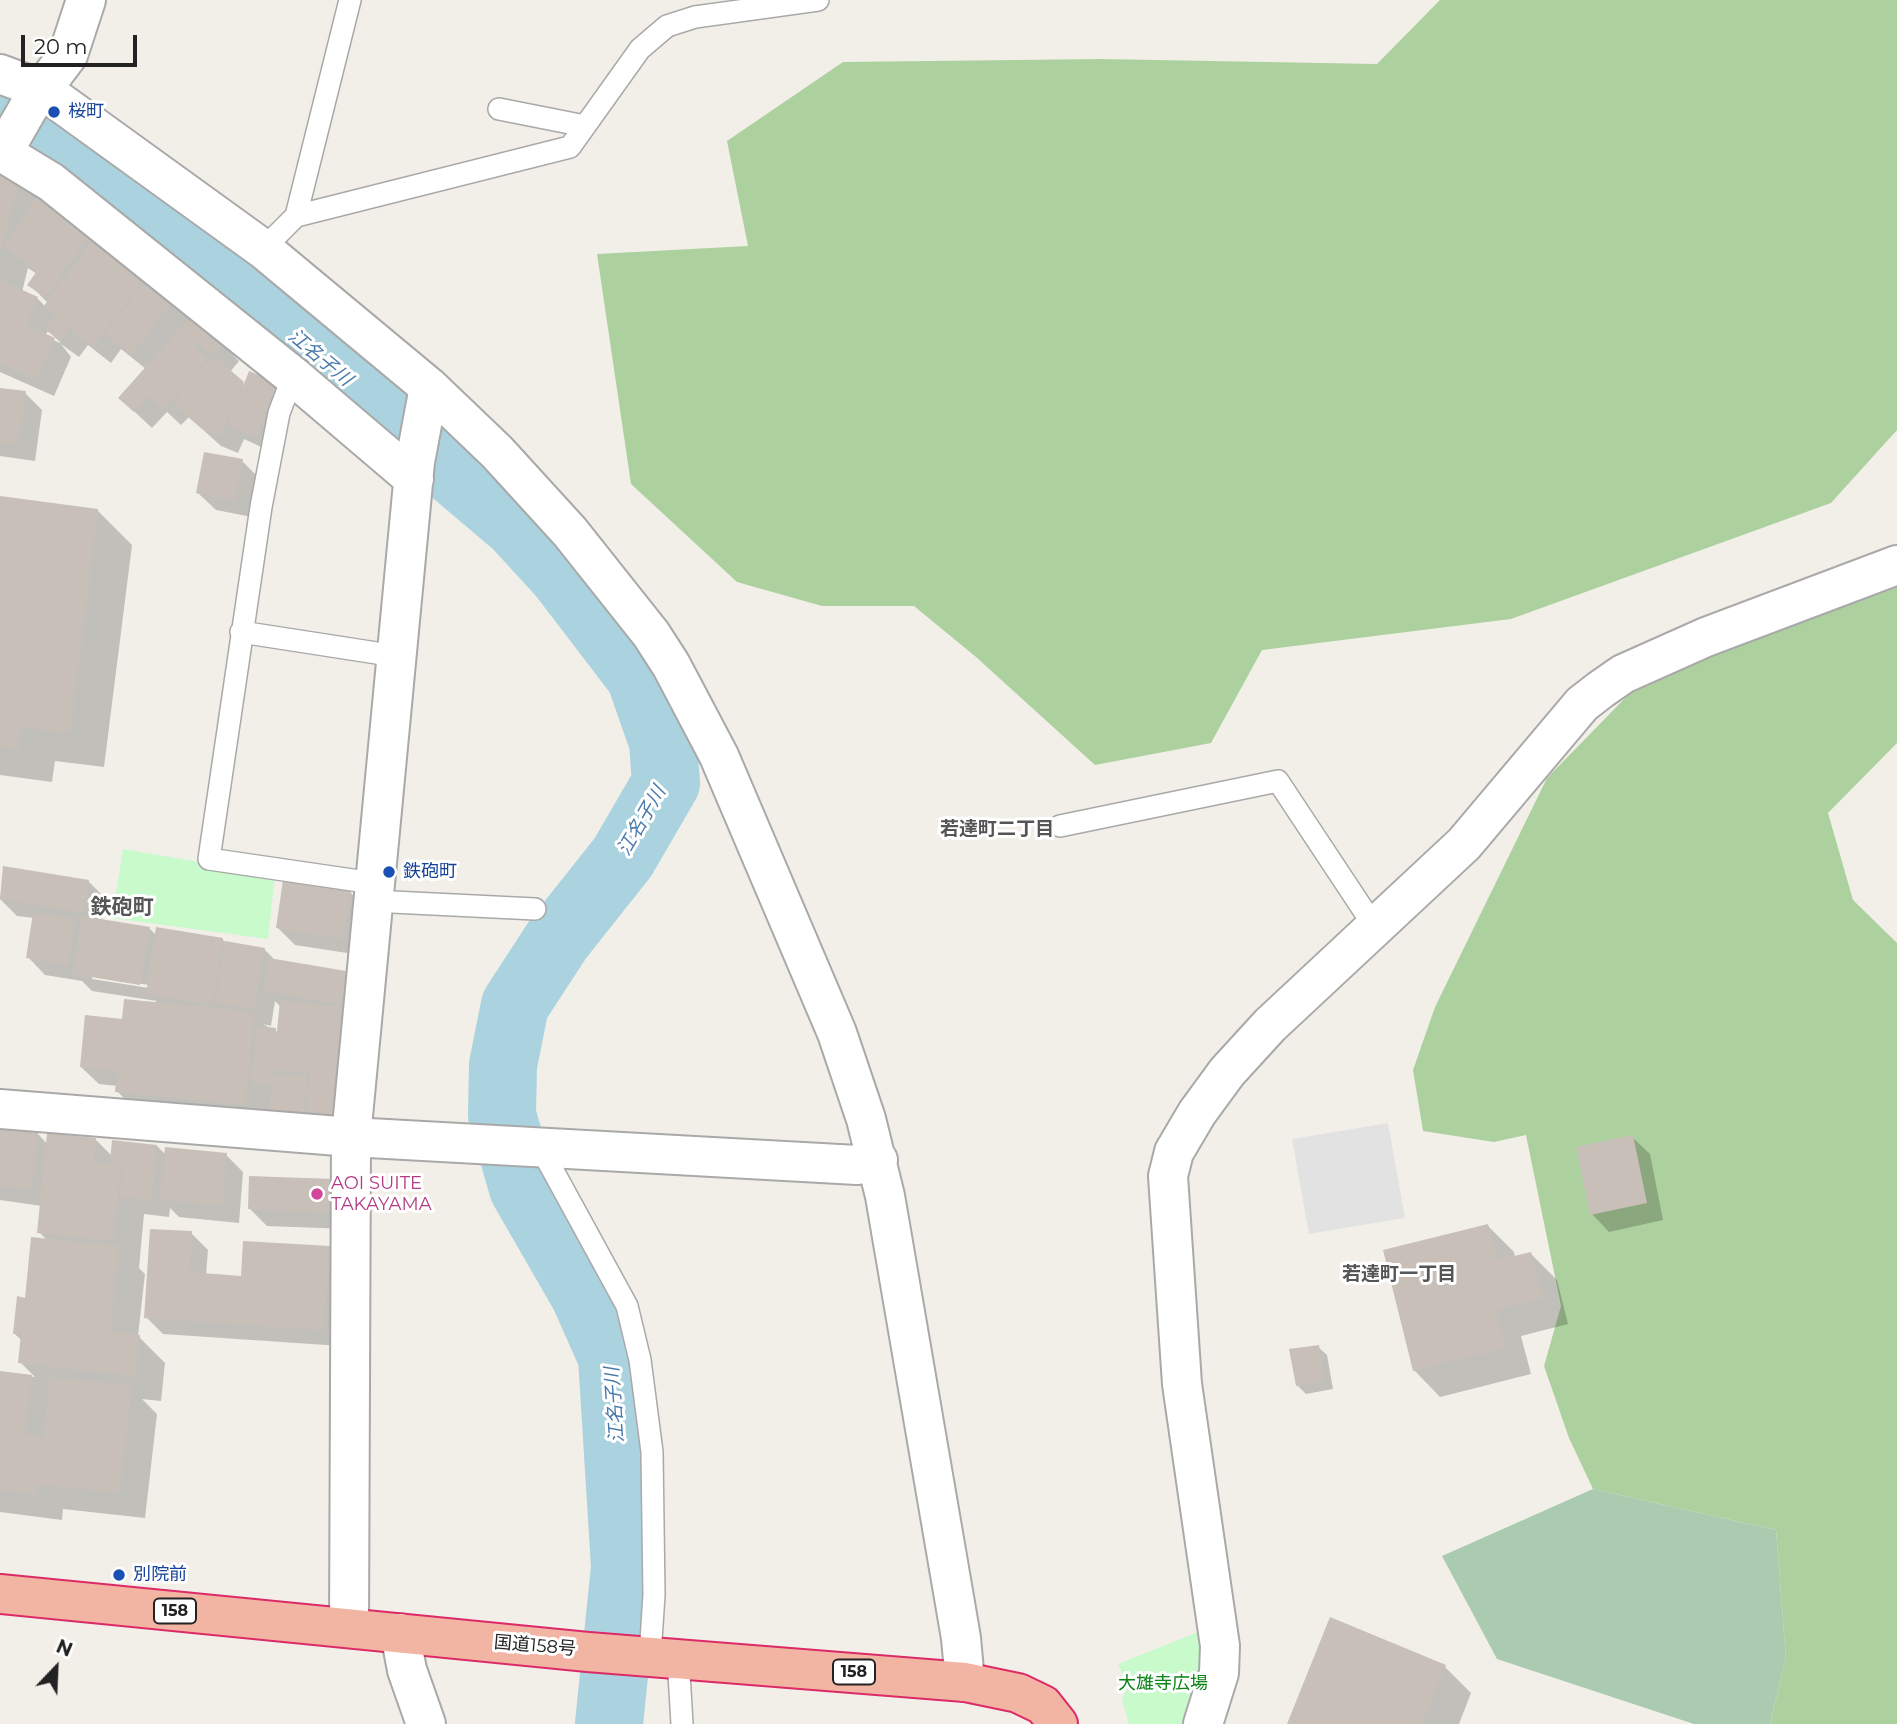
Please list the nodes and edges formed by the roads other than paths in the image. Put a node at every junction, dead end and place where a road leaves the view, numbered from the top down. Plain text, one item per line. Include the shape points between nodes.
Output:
1 (86, 0) edge
2 (350, 0) edge
3 (818, 0) edge
4 (0, 74) edge
5 (36, 98) junction
6 (499, 109) dead end
7 (585, 126) junction
8 (4, 147) edge
9 (296, 216) junction
10 (264, 249) junction
11 (293, 376) junction
12 (426, 396) junction
13 (414, 471) junction
14 (1897, 565) edge
15 (241, 632) junction
16 (396, 656) junction
17 (1060, 825) dead end
18 (372, 892) junction
19 (535, 909) dead end
20 (1374, 926) junction
21 (0, 1109) edge
22 (351, 1137) junction
23 (539, 1145) junction
24 (878, 1160) junction
25 (0, 1594) edge
26 (349, 1628) junction
27 (400, 1633) junction
28 (655, 1655) junction
29 (965, 1682) junction
30 (426, 1724) edge
31 (682, 1724) edge
32 (1058, 1724) edge
33 (1203, 1724) edge

1 - 5 street via 68,55
2 - 9 lane
3 - 7 lane via 695,17 667,26 640,49
4 - 5 street
5 - 8 street
5 - 10 street
6 - 7 lane
7 - 9 lane via 570,147
8 - 11 street
9 - 10 lane
10 - 12 street
11 - 13 street
11 - 15 lane via 279,413
12 - 13 street
12 - 24 street via 497,452 570,532 671,665 719,755 837,1034
13 - 16 street
14 - 20 street via 1706,637 1623,674 1582,704 1464,844
15 - 16 lane
15 - 18 lane via 209,859
16 - 18 street
17 - 20 lane via 1278,781
18 - 19 lane
18 - 22 street
20 - 33 street via 1227,1072 1174,1152 1168,1176 1182,1384 1220,1646 1219,1673
21 - 22 street
22 - 23 street
22 - 26 street
23 - 24 street via 857,1165
23 - 28 lane via 627,1306 640,1360 652,1452
24 - 29 street
25 - 26 highway, 国道158号 / 158
26 - 27 highway, 国道158号 / 158
27 - 28 highway, 国道158号 / 158
27 - 30 street
28 - 29 highway, 国道158号 / 158
28 - 31 lane
29 - 32 highway, 国道158号 / 158 via 1018,1693 1043,1704

